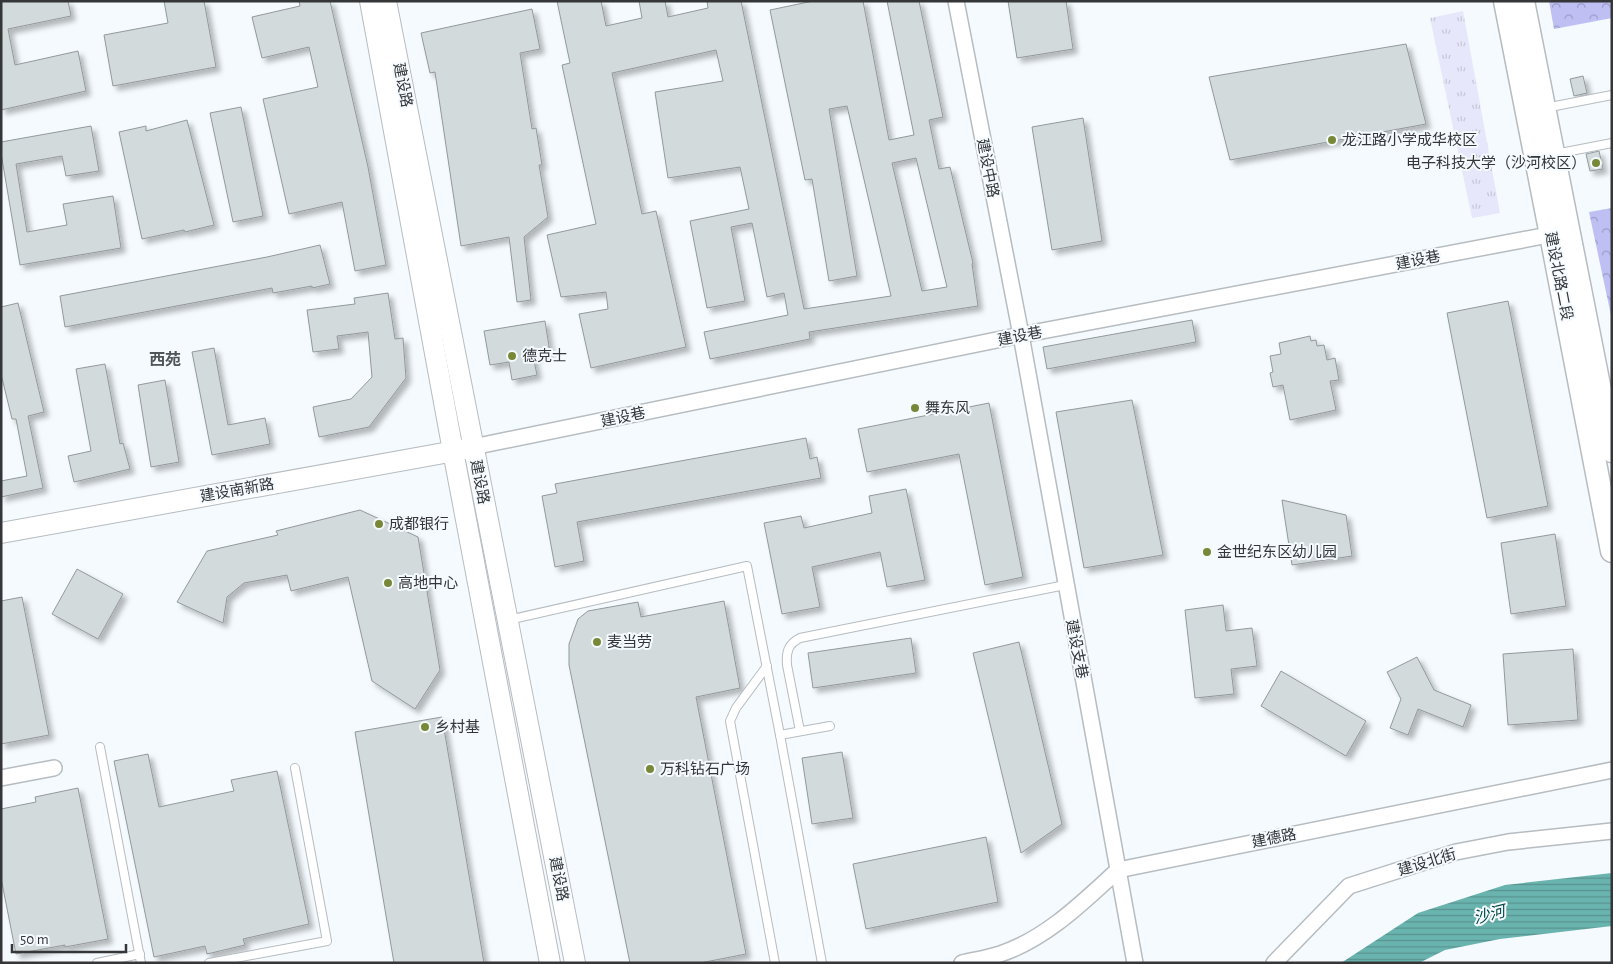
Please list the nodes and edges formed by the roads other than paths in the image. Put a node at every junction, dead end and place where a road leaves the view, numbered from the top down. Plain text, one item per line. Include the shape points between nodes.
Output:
1 (370, 1) edge
2 (386, 1) edge
3 (956, 1) edge
4 (1504, 1) edge
5 (1522, 1) edge
6 (1612, 96) edge
7 (1543, 108) junction
8 (1612, 143) edge
9 (1553, 154) junction
10 (1560, 233) junction
11 (1021, 335) junction
12 (473, 447) junction
13 (453, 451) junction
14 (1612, 451) edge
15 (1, 533) edge
16 (1612, 551) edge
17 (1065, 585) junction
18 (507, 620) junction
19 (767, 666) junction
20 (830, 726) dead end
21 (800, 731) junction
22 (780, 734) junction
23 (100, 747) dead end
24 (54, 768) dead end
25 (296, 768) dead end
26 (1612, 770) edge
27 (1, 778) edge
28 (1612, 832) edge
29 (1118, 870) junction
30 (140, 954) junction
31 (97, 963) edge
32 (141, 963) edge
33 (209, 963) edge
34 (550, 963) edge
35 (576, 963) edge
36 (775, 963) edge
37 (822, 963) edge
38 (962, 963) edge
39 (1135, 963) edge
40 (1274, 963) edge

1 - 13 street, 建设路
2 - 12 street, 建设路
3 - 11 street, 建设中路
4 - 10 main road, 建设北路二段
5 - 7 main road, 建设北路二段
6 - 7 lane
7 - 9 main road, 建设北路二段
8 - 9 lane
9 - 10 main road, 建设北路二段
10 - 11 street, 建设巷
10 - 14 main road, 建设北路二段
10 - 16 main road, 建设北路二段
11 - 12 street, 建设巷
11 - 17 street, 建设支巷
12 - 13 street, 建设南新路
12 - 18 street, 建设路
13 - 15 street, 建设南新路
13 - 34 street, 建设路
17 - 21 lane via 800,638 793,642 786,656 786,665
17 - 29 street, 建设支巷
18 - 19 lane via 746,566
18 - 35 street, 建设路
19 - 22 lane
19 - 36 lane via 736,708 730,722
20 - 21 lane
21 - 22 lane
22 - 37 lane
23 - 30 lane
24 - 27 street
25 - 33 lane via 327,940
26 - 29 street, 建德路
28 - 40 street, 建设北街 via 1508,842 1456,852 1349,886
29 - 38 street via 1066,916 1040,934 1001,954
29 - 39 street, 建设支巷
30 - 31 lane
30 - 32 lane

